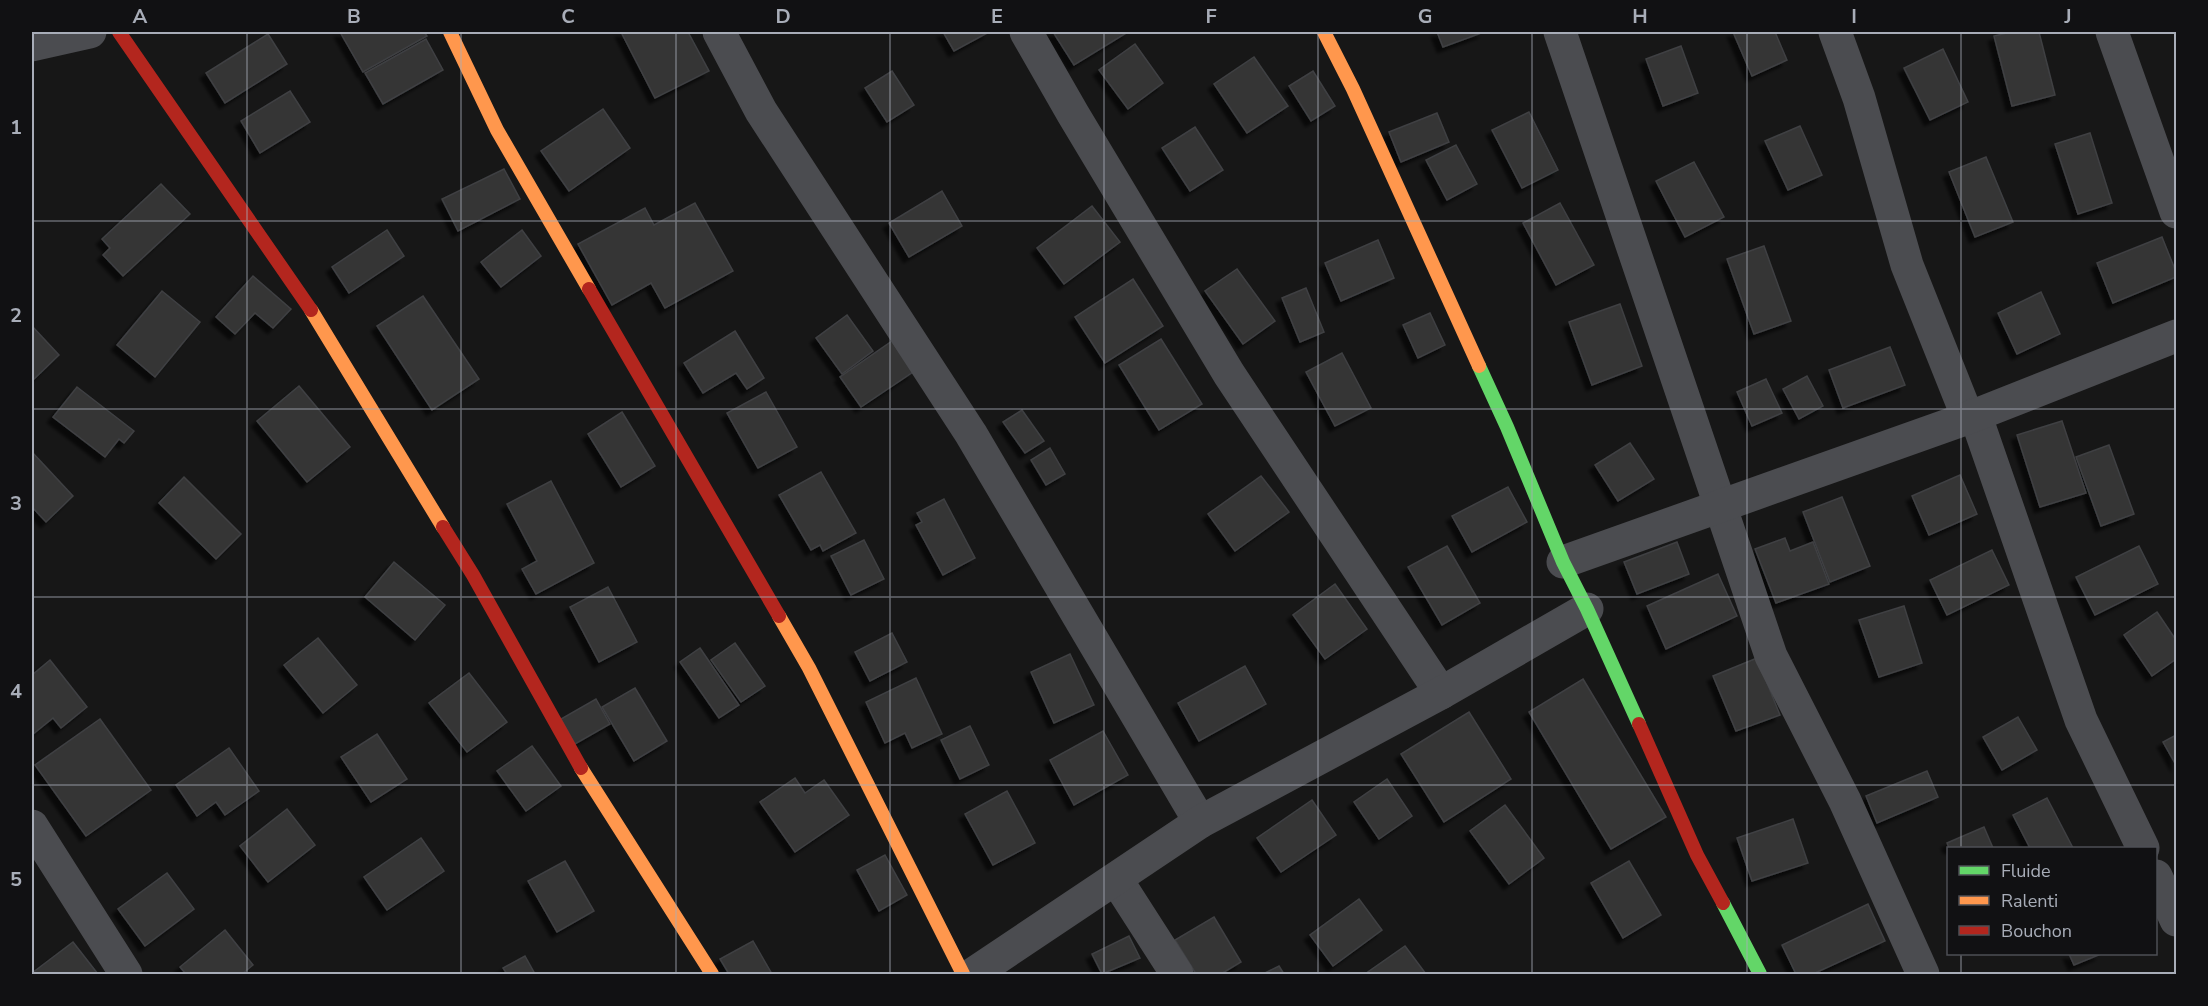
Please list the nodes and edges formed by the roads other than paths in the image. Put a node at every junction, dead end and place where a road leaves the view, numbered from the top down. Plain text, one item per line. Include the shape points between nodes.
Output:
1 (90, 32) edge
2 (119, 32) edge
3 (450, 32) edge
4 (719, 32) edge
5 (1026, 32) edge
6 (1324, 32) edge
7 (1560, 32) edge
8 (1835, 32) edge
9 (2112, 32) edge
10 (32, 45) edge
11 (2176, 212) edge
12 (2176, 336) edge
13 (1971, 416) junction
14 (1720, 508) junction
15 (1563, 562) junction
16 (1587, 609) junction
17 (1441, 693) junction
18 (1200, 822) junction
19 (32, 826) edge
20 (2141, 847) edge
21 (2157, 878) edge
22 (1116, 879) junction
23 (2176, 920) edge
24 (126, 975) edge
25 (712, 975) edge
26 (963, 975) edge
27 (973, 975) edge
28 (1178, 975) edge
29 (1760, 975) edge
30 (1923, 975) edge

1 - 10 street
2 - 25 street via 310,308 473,575 570,750
3 - 26 street via 497,130 809,668
4 - 18 street via 761,111 970,434
5 - 17 street via 1229,374
6 - 15 street via 1507,427
7 - 14 street
8 - 13 street via 1859,98 1907,265
9 - 11 street
12 - 13 street
13 - 14 street
13 - 20 street via 2081,720
14 - 15 street
14 - 30 street via 1771,656 1845,801
15 - 16 street
16 - 17 street
16 - 29 street via 1697,855
17 - 18 street
18 - 22 street
19 - 24 street
21 - 23 street
22 - 27 street
22 - 28 street

